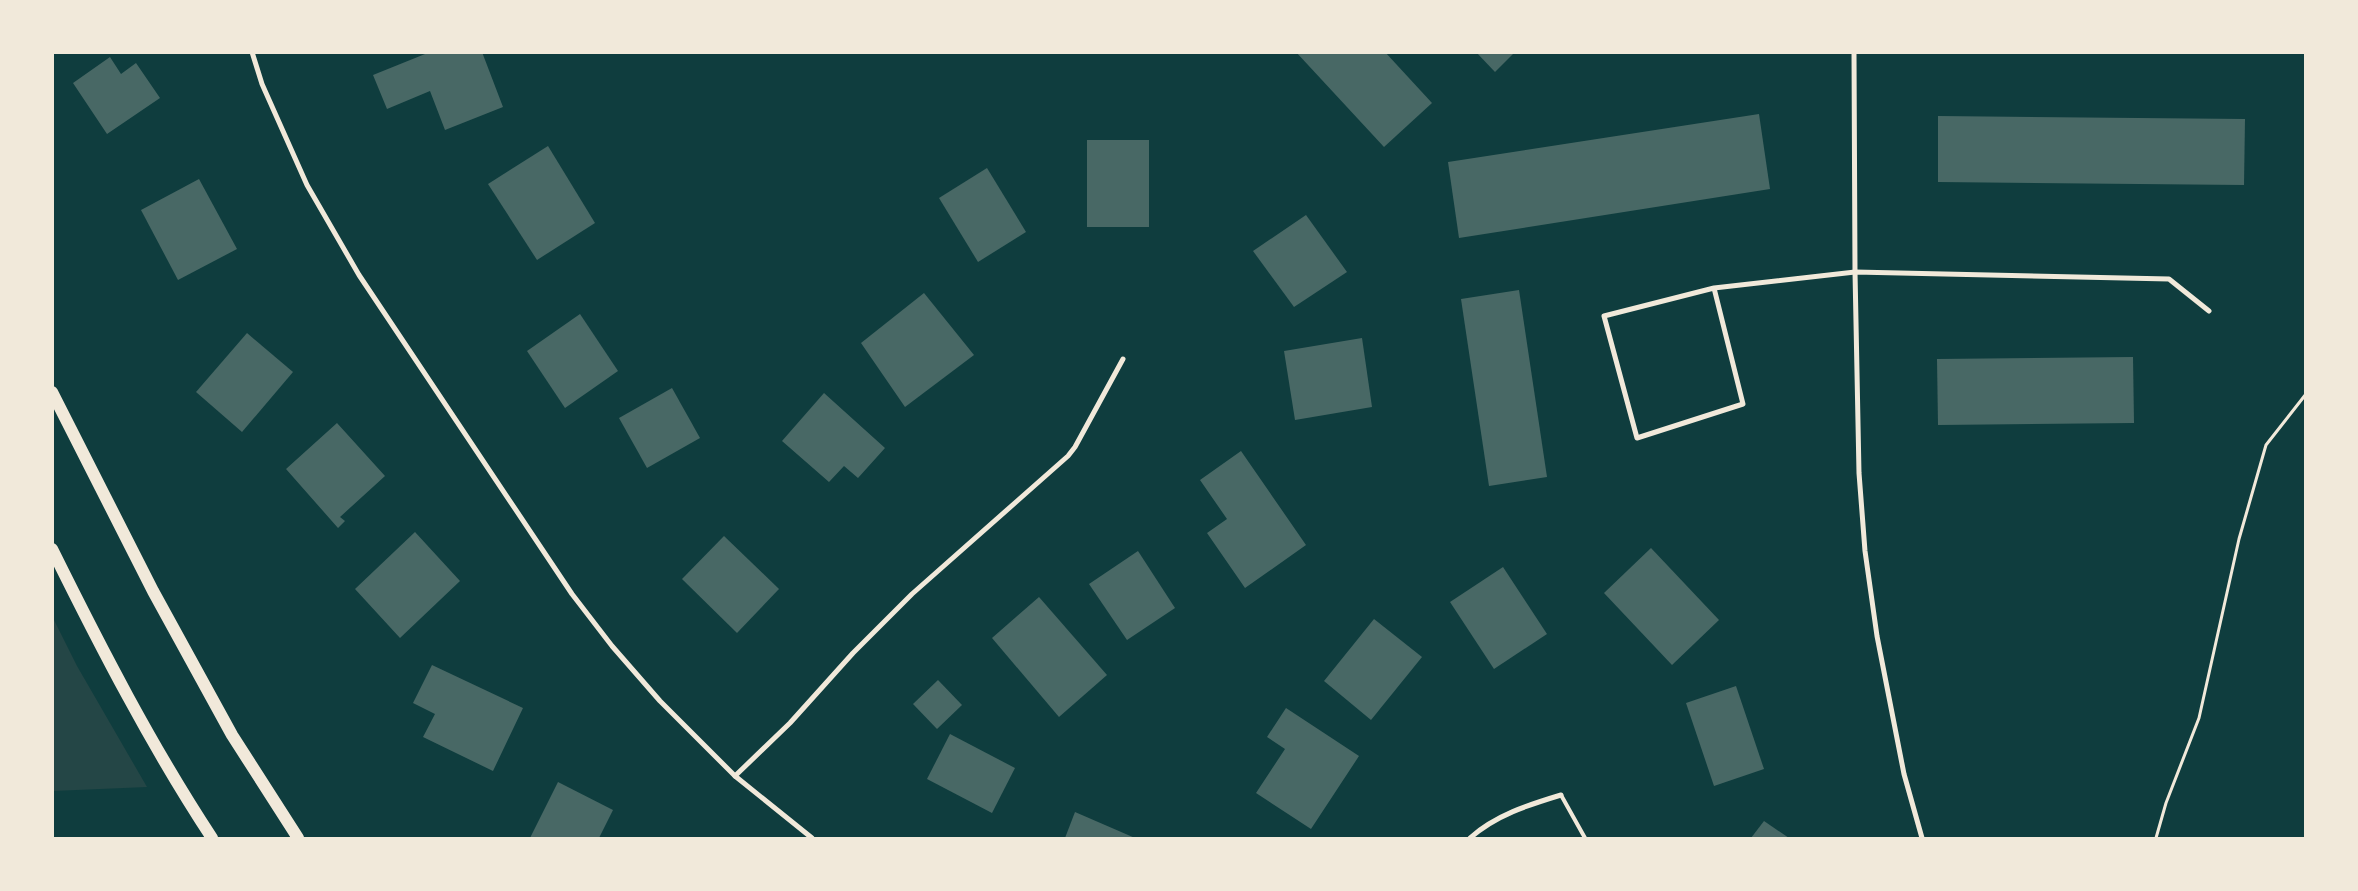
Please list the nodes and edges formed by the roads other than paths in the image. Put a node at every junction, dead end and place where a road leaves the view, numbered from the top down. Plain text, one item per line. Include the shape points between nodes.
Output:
1 (252, 52) edge
2 (1854, 52) edge
3 (1855, 272) junction
4 (1714, 288) junction
5 (2210, 311) dead end
6 (1123, 359) dead end
7 (52, 392) edge
8 (52, 549) edge
9 (735, 776) junction
10 (1560, 795) joint
11 (212, 838) edge
12 (298, 838) edge
13 (812, 838) edge
14 (1470, 838) edge
15 (1585, 838) edge
16 (1922, 838) edge

1 - 9 street via 262,84 306,185 359,275 566,586 660,701
2 - 3 street
3 - 4 street
3 - 5 street via 2169,279
3 - 16 street via 1859,473 1865,551 1904,774
4 - 4 street via 1604,316 1637,438 1743,404
6 - 9 street via 1076,447 1068,456 912,594
7 - 12 main road via 153,591 232,735
8 - 11 main road via 181,791
9 - 13 street
10 - 14 street via 1502,816
10 - 15 lane

